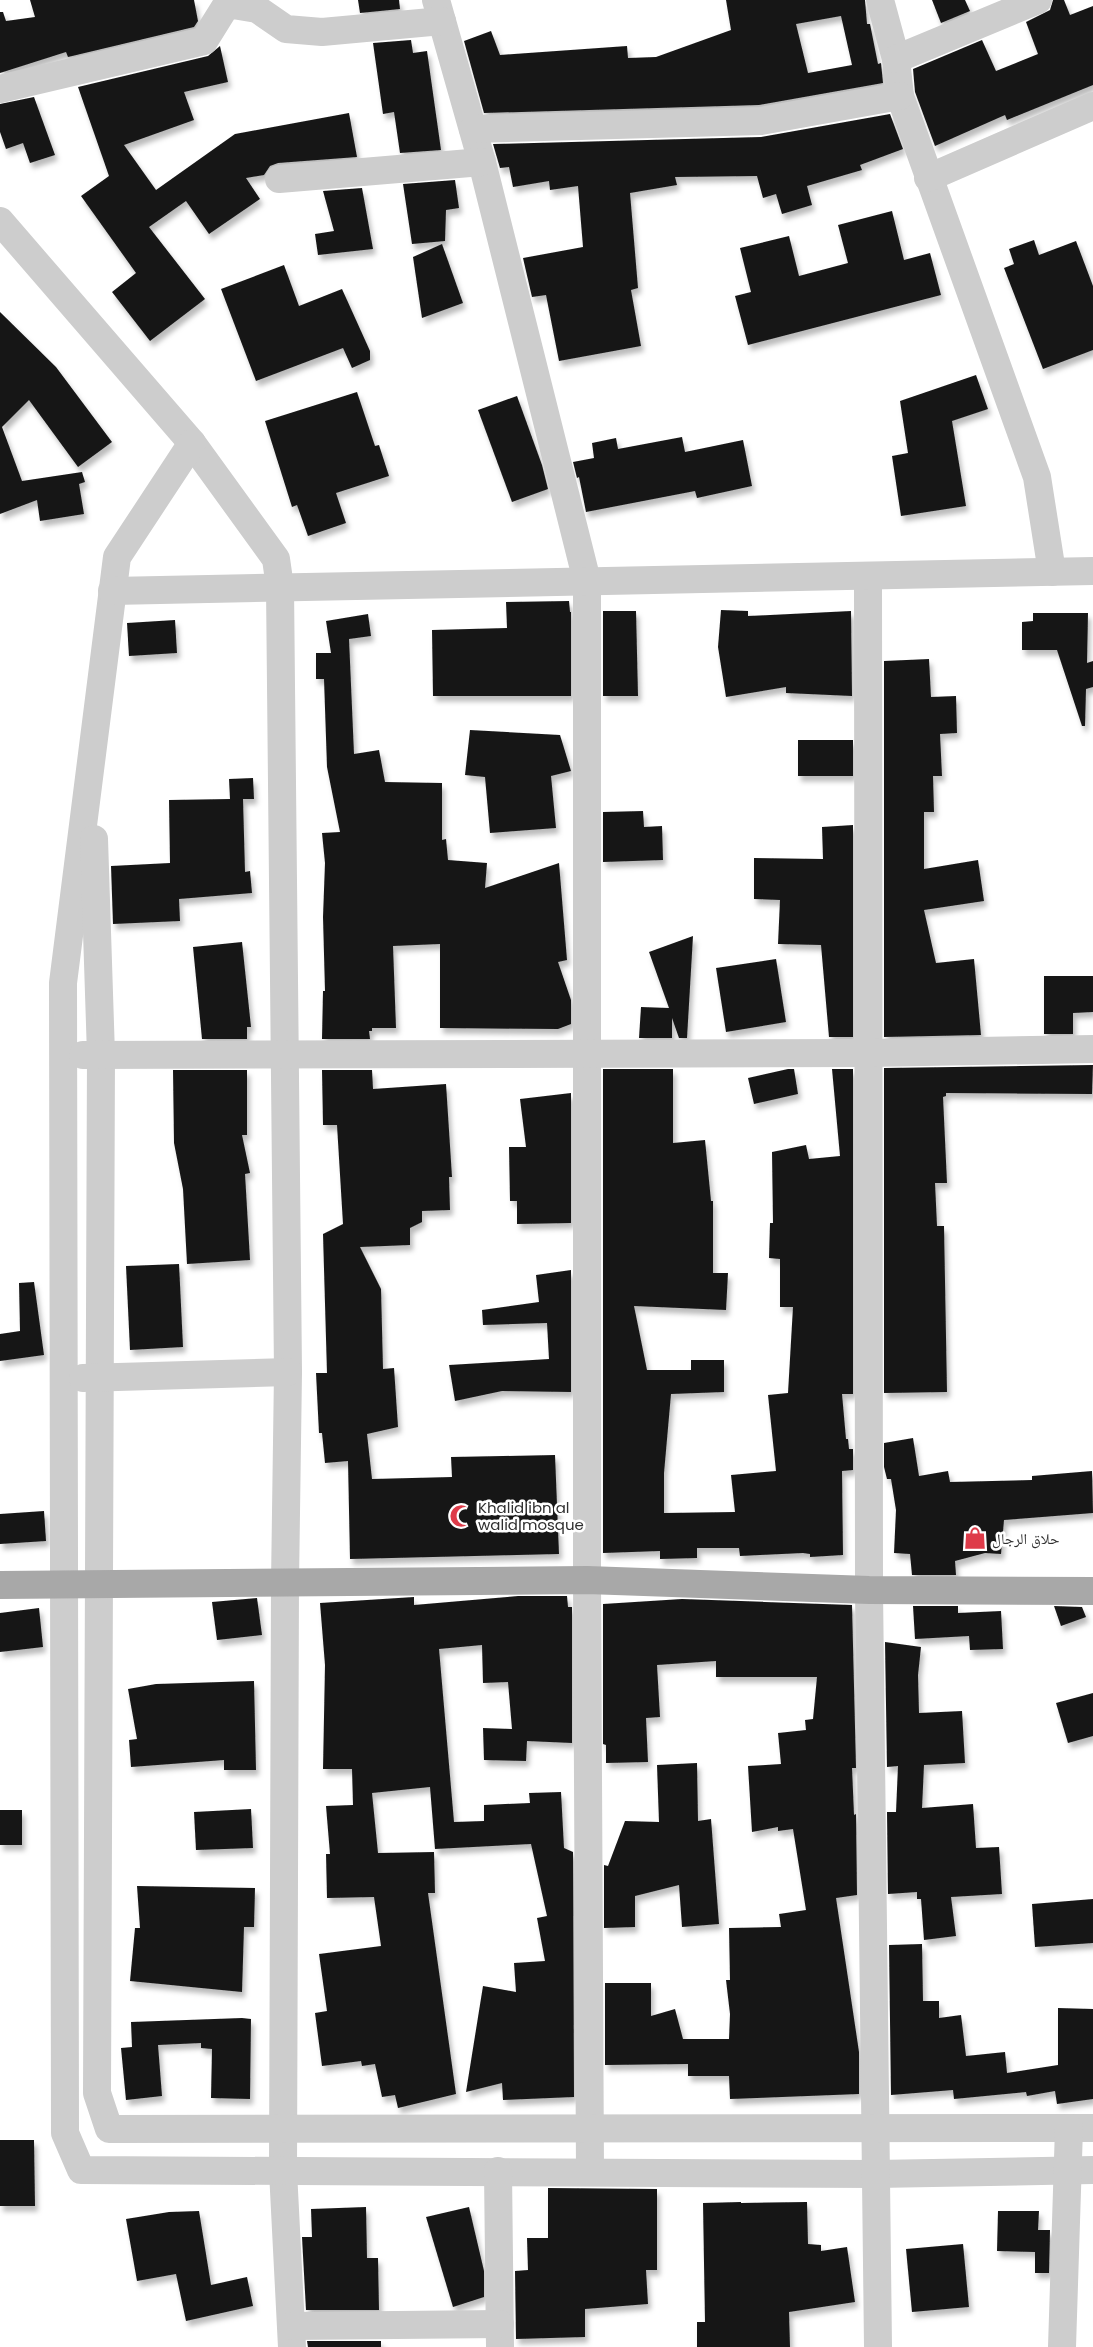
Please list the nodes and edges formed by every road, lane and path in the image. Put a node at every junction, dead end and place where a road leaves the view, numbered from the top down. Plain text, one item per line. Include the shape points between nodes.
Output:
1 (880, 0) edge
2 (1038, 0) edge
3 (439, 11) edge
4 (896, 59) junction
5 (0, 89) edge
6 (900, 96) junction
7 (1093, 106) edge
8 (473, 129) junction
9 (482, 162) junction
10 (928, 178) junction
11 (279, 179) dead end
12 (0, 221) edge
13 (192, 443) junction
14 (1052, 572) junction
15 (1093, 572) edge
16 (868, 576) junction
17 (587, 581) junction
18 (280, 588) junction
19 (112, 591) junction
20 (91, 756) junction
21 (1093, 1049) edge
22 (587, 1053) junction
23 (868, 1053) junction
24 (285, 1054) junction
25 (64, 1055) junction
26 (101, 1055) junction
27 (288, 1372) junction
28 (100, 1378) junction
29 (65, 1379) junction
30 (587, 1580) junction
31 (285, 1583) junction
32 (65, 1584) junction
33 (98, 1584) junction
34 (0, 1585) edge
35 (869, 1590) junction
36 (1093, 1591) edge
37 (590, 2128) junction
38 (875, 2128) junction
39 (1081, 2128) edge
40 (284, 2129) junction
41 (1080, 2170) edge
42 (283, 2171) junction
43 (498, 2171) junction
44 (590, 2172) junction
45 (876, 2174) junction
46 (500, 2335) edge
47 (292, 2337) edge
48 (878, 2347) edge
49 (1062, 2347) edge

1 - 4 street
2 - 4 street
3 - 5 street via 322,32 286,29 257,9 227,4 204,41
3 - 8 street
4 - 6 street
6 - 8 street via 761,121
6 - 10 street
7 - 10 street
8 - 9 street
9 - 11 street
9 - 17 street
10 - 14 street via 1036,477
12 - 13 street
13 - 18 street via 276,559
13 - 19 street via 117,557
14 - 15 street
14 - 16 street
16 - 17 street
16 - 23 street
17 - 18 street
17 - 22 street
18 - 19 street
18 - 24 street
19 - 20 street
20 - 25 street via 63,983
20 - 26 street
21 - 23 street
22 - 23 street
22 - 24 street
22 - 30 street
23 - 35 street
24 - 26 street
24 - 27 street
25 - 26 street
25 - 29 street
26 - 28 street
27 - 28 street
27 - 31 street
28 - 29 street
28 - 33 street
29 - 32 street
30 - 31 main road
30 - 35 main road
30 - 37 street
31 - 33 main road
31 - 40 street
32 - 33 main road
32 - 34 main road
32 - 42 street via 66,2134 81,2170
33 - 40 street via 97,2093 109,2129
35 - 36 main road
35 - 38 street
37 - 38 street
37 - 40 street
37 - 44 street
38 - 39 street
38 - 45 street
39 - 41 street
40 - 42 street
41 - 45 street
41 - 49 street
42 - 43 street
42 - 47 street
43 - 44 street
43 - 46 street
44 - 45 street
45 - 48 street
46 - 47 street

